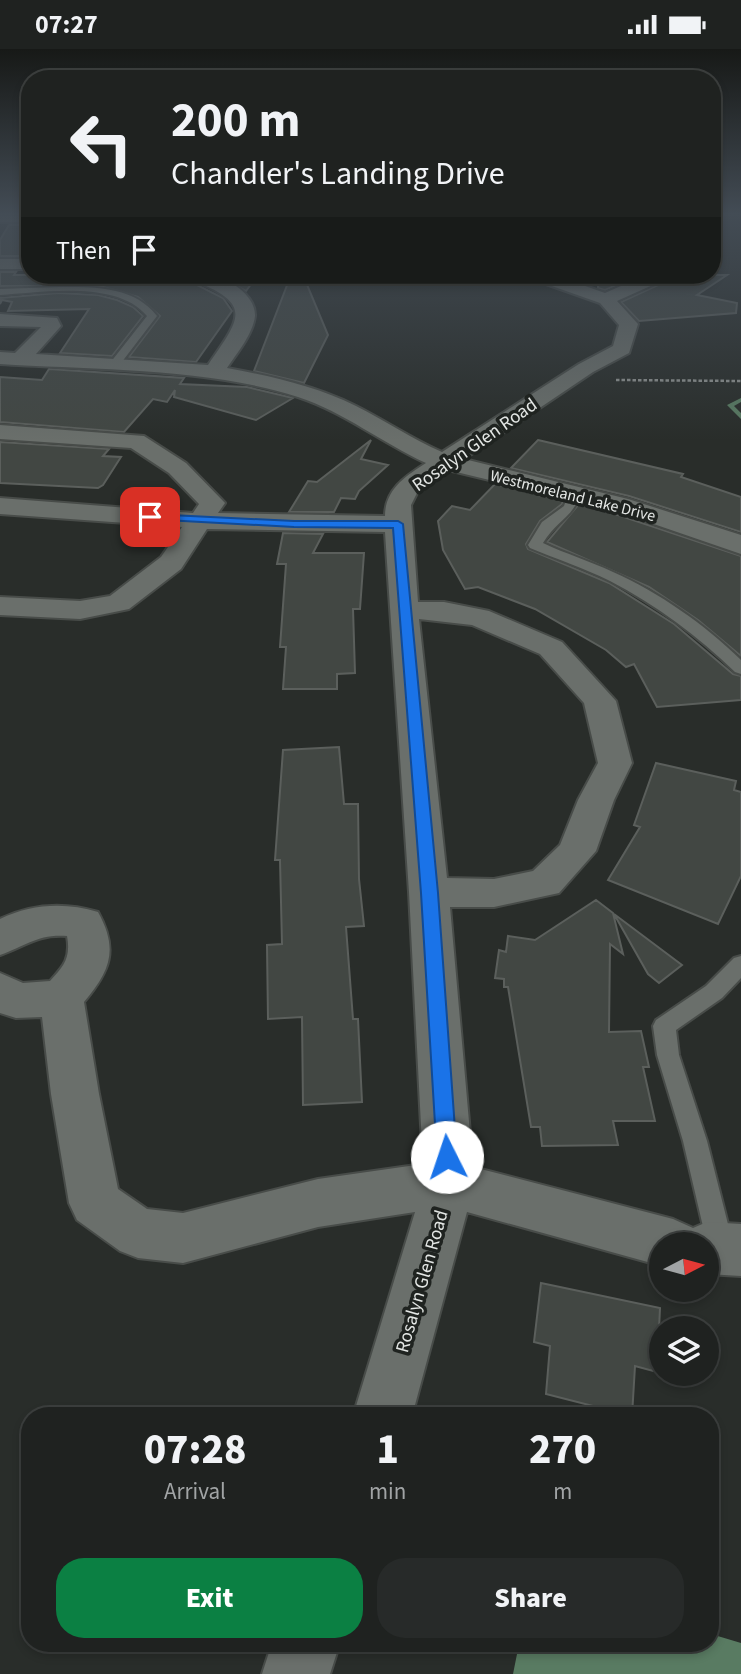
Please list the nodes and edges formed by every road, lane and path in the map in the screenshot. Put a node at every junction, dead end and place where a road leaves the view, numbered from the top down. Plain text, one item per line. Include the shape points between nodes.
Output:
1 (228, 289) edge
2 (577, 289) edge
3 (629, 289) edge
4 (0, 292) edge
5 (606, 299) junction
6 (0, 320) edge
7 (10, 359) edge
8 (114, 366) junction
9 (581, 371) junction
10 (214, 372) junction
11 (741, 381) edge
12 (0, 432) edge
13 (442, 461) junction
14 (574, 495) junction
15 (0, 506) edge
16 (201, 521) junction
17 (398, 524) junction
18 (741, 546) edge
19 (0, 606) edge
20 (404, 610) junction
21 (741, 669) edge
22 (429, 893) junction
23 (0, 939) edge
24 (741, 964) edge
25 (0, 990) edge
26 (62, 998) junction
27 (449, 1184) junction
28 (708, 1232) edge
29 (649, 1233) edge
30 (385, 1407) edge
31 (303, 1652) edge
32 (296, 1674) edge

1 - 10 street via 245,305 246,323
2 - 5 street, Rosalyn Glen Road
3 - 5 street
4 - 8 lane via 97,291 122,294 143,304 152,316
5 - 9 street, Rosalyn Glen Road via 629,324 622,349
6 - 7 street via 43,321 52,326
7 - 8 street, Westmoreland Lake Drive
8 - 10 street, Westmoreland Lake Drive
9 - 11 path via 613,380
9 - 13 street, Rosalyn Glen Road
10 - 13 street, Westmoreland Lake Drive via 307,393
12 - 16 street via 136,441 152,448 212,503
13 - 14 street, Westmoreland Lake Drive
13 - 17 street, Rosalyn Glen Road via 409,485 398,505
14 - 18 street, Westmoreland Lake Drive via 619,504
14 - 21 lane via 570,508 547,525 535,545 613,578 682,618
15 - 16 street
16 - 17 street
16 - 19 street via 171,563 119,603 80,610
17 - 20 street, Rosalyn Glen Road
20 - 22 street, Rosalyn Glen Road
20 - 22 street via 479,617 551,649 600,701 615,763 577,851 545,883 494,893
22 - 27 street, Rosalyn Glen Road
23 - 26 street via 37,920 84,923 93,949 87,968
24 - 28 lane via 714,992 664,1026 668,1055 695,1141
25 - 26 street via 16,1001
26 - 27 street via 94,1203 138,1233 183,1238 318,1203
27 - 29 street
27 - 30 street, Rosalyn Glen Road
31 - 32 street

